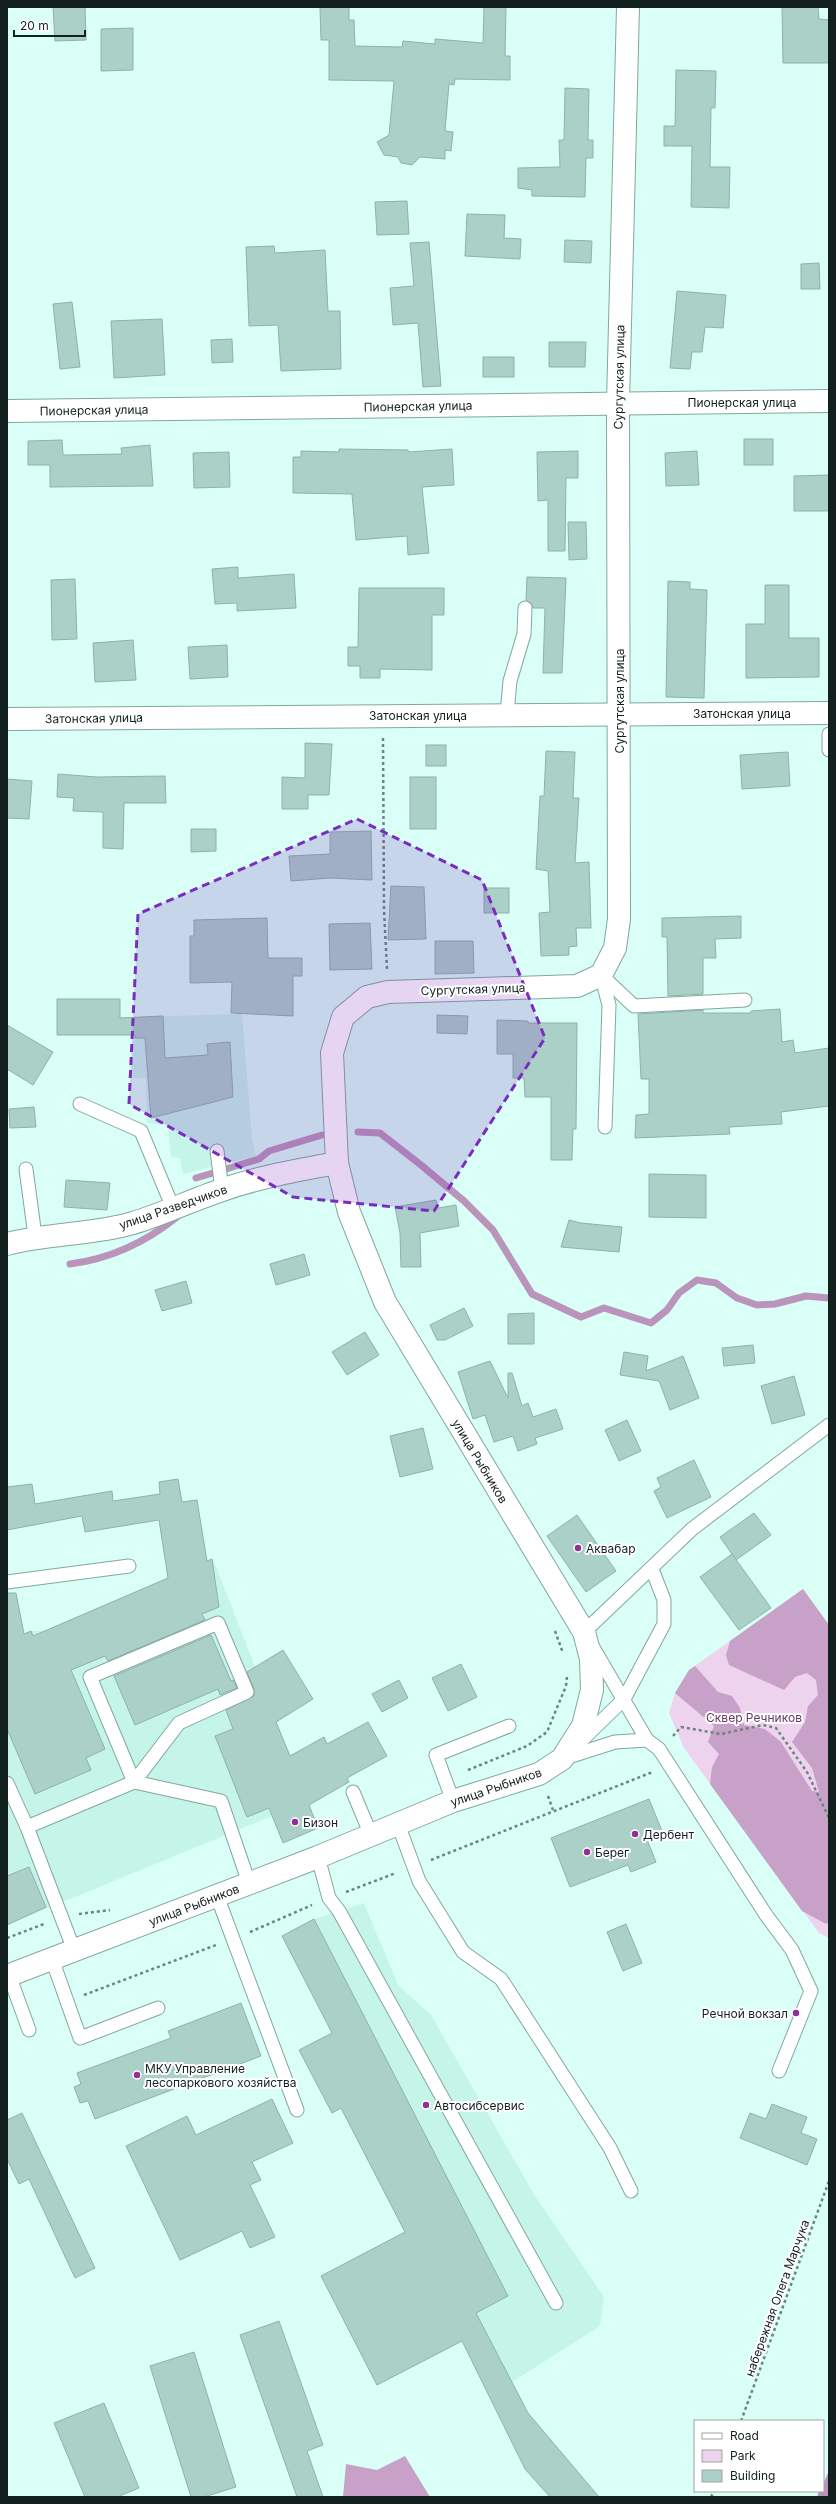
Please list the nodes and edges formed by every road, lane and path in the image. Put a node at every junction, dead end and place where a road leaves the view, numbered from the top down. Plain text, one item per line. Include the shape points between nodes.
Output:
1 (628, 7) edge
2 (829, 401) edge
3 (618, 403) junction
4 (7, 411) edge
5 (525, 608) dead end
6 (619, 713) junction
7 (829, 713) edge
8 (507, 714) junction
9 (383, 715) junction
10 (7, 719) edge
11 (829, 734) edge
12 (829, 750) edge
13 (601, 975) junction
14 (388, 992) junction
15 (745, 1000) dead end
16 (80, 1104) dead end
17 (605, 1127) dead end
18 (217, 1151) dead end
19 (337, 1163) junction
20 (26, 1168) dead end
21 (222, 1190) junction
22 (174, 1208) junction
23 (35, 1236) junction
24 (7, 1244) edge
25 (829, 1425) edge
26 (129, 1566) dead end
27 (652, 1569) junction
28 (7, 1582) edge
29 (554, 1629) dead end
30 (584, 1632) junction
31 (565, 1657) dead end
32 (567, 1671) dead end
33 (624, 1699) junction
34 (509, 1726) dead end
35 (647, 1740) junction
36 (659, 1749) junction
37 (562, 1759) junction
38 (650, 1773) dead end
39 (445, 1779) junction
40 (134, 1782) junction
41 (7, 1783) edge
42 (353, 1792) dead end
43 (453, 1801) junction
44 (829, 1818) edge
45 (398, 1824) junction
46 (27, 1827) junction
47 (371, 1835) junction
48 (318, 1857) junction
49 (249, 1883) junction
50 (217, 1896) junction
51 (114, 1909) dead end
52 (61, 1917) junction
53 (7, 1938) edge
54 (74, 1950) junction
55 (52, 1959) junction
56 (8, 1975) edge
57 (158, 2008) dead end
58 (29, 2030) dead end
59 (778, 2071) dead end
60 (297, 2110) dead end
61 (829, 2182) edge
62 (631, 2191) dead end
63 (556, 2303) dead end
64 (741, 2420) edge

1 - 3 street, Сургутская улица
2 - 3 street, Пионерская улица
3 - 4 street, Пионерская улица
3 - 6 street, Сургутская улица
5 - 8 lane via 524,634 510,682
6 - 7 street, Затонская улица
6 - 8 street, Затонская улица
6 - 13 street, Сургутская улица via 619,919 615,948
8 - 9 street, Затонская улица
9 - 10 street, Затонская улица
9 - 14 path via 384,910
11 - 12 lane
13 - 14 street, Сургутская улица via 577,986
13 - 15 lane via 634,1006
13 - 17 lane via 609,1006
14 - 19 street, Сургутская улица via 367,996 343,1017 334,1046 332,1053
16 - 22 lane via 141,1131
18 - 21 lane
19 - 21 street, улица Разведчиков via 269,1176
19 - 30 street, улица Рыбников via 349,1212 385,1302
20 - 23 lane
21 - 22 street, улица Разведчиков
22 - 23 street, улица Разведчиков via 102,1230
23 - 24 street, улица Разведчиков
25 - 27 lane via 692,1528
26 - 28 lane
27 - 30 lane
27 - 33 lane via 664,1600 664,1624
29 - 31 path
30 - 33 lane
30 - 37 street, улица Рыбников via 591,1659 592,1690 583,1726
32 - 39 path via 566,1686 547,1732 527,1746
33 - 35 lane
33 - 37 lane
34 - 39 lane via 436,1755
35 - 36 lane
35 - 37 lane via 615,1742
36 - 38 path
36 - 44 path via 681,1728 721,1734 763,1726 776,1728 807,1772
36 - 59 lane via 766,1915 792,1950 811,1991
37 - 43 street, улица Рыбников via 539,1774
39 - 43 lane
40 - 40 lane via 90,1677 218,1622 247,1692 179,1723
40 - 46 lane
40 - 49 lane via 221,1801
41 - 46 lane
42 - 47 lane
43 - 45 street, улица Рыбников
45 - 47 street, улица Рыбников
45 - 62 lane via 419,1881 463,1952 501,1979 610,2148
46 - 52 lane
47 - 48 street, улица Рыбников
48 - 49 street, улица Рыбников
48 - 63 lane via 329,1898 339,1911
49 - 50 street, улица Рыбников
50 - 54 street, улица Рыбников
50 - 60 lane
51 - 52 path
52 - 53 path
52 - 54 lane
54 - 55 street, улица Рыбников
55 - 56 street, улица Рыбников
55 - 57 lane via 80,2038
56 - 58 lane
61 - 64 path, набережная Олега Марчука

